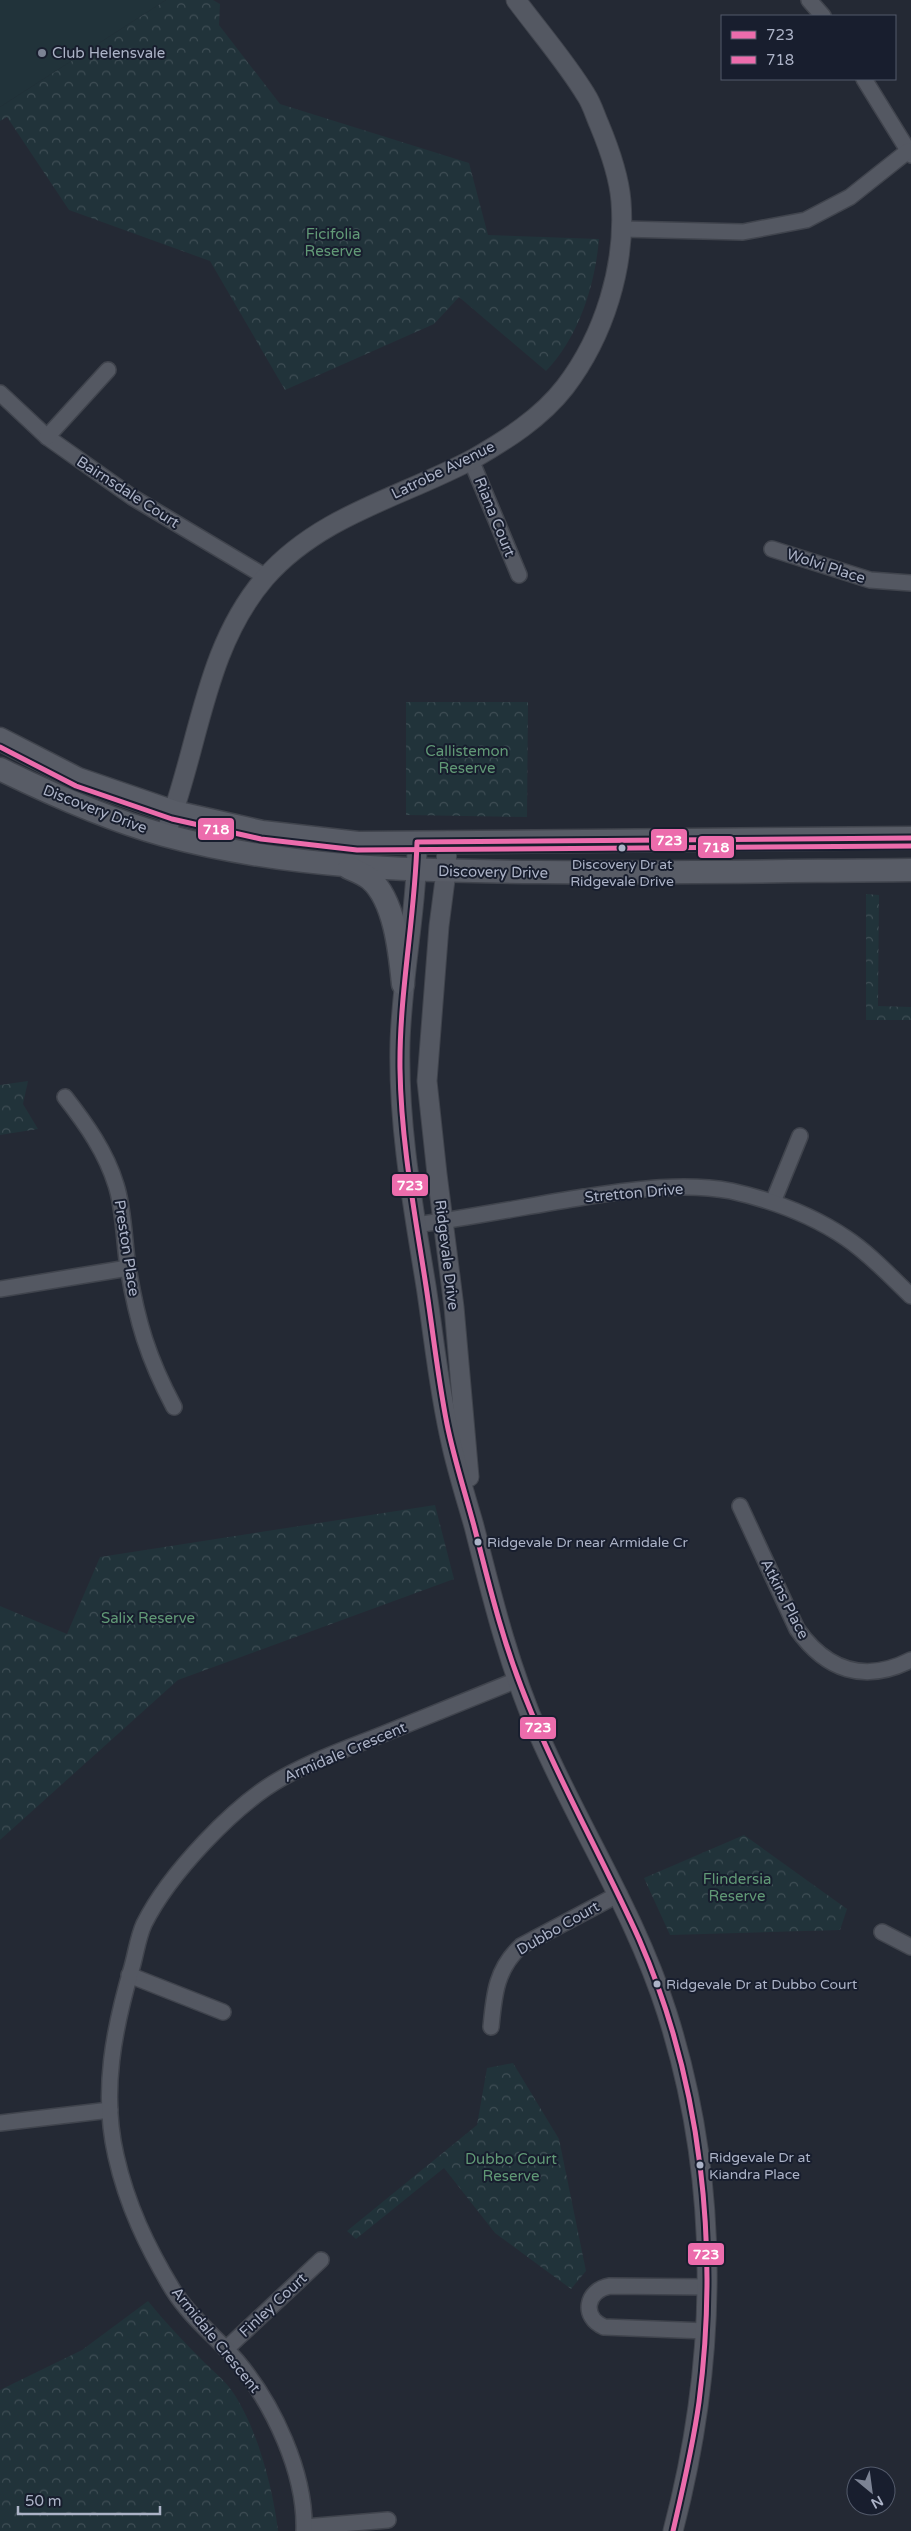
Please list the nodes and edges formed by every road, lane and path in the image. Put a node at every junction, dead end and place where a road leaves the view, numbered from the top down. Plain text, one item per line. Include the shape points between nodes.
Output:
1 (516, 0) edge
2 (808, 0) edge
3 (822, 15) edge
4 (865, 80) edge
5 (910, 153) edge
6 (622, 229) junction
7 (108, 370) dead end
8 (0, 394) edge
9 (47, 437) junction
10 (472, 460) junction
11 (772, 549) dead end
12 (519, 575) dead end
13 (266, 577) junction
14 (911, 583) edge
15 (0, 739) edge
16 (0, 769) edge
17 (174, 812) junction
18 (165, 835) junction
19 (911, 838) edge
20 (447, 841) junction
21 (417, 842) junction
22 (344, 865) junction
23 (417, 870) junction
24 (911, 870) edge
25 (446, 872) junction
26 (403, 984) junction
27 (65, 1096) dead end
28 (800, 1136) dead end
29 (774, 1202) junction
30 (443, 1221) junction
31 (416, 1225) junction
32 (128, 1268) junction
33 (0, 1289) edge
34 (911, 1296) edge
35 (174, 1407) dead end
36 (740, 1506) dead end
37 (472, 1520) junction
38 (911, 1660) edge
39 (517, 1680) junction
40 (619, 1894) junction
41 (882, 1932) dead end
42 (911, 1947) edge
43 (129, 1975) junction
44 (223, 2012) dead end
45 (491, 2027) dead end
46 (110, 2110) junction
47 (0, 2124) edge
48 (321, 2260) dead end
49 (707, 2286) junction
50 (706, 2331) junction
51 (226, 2349) junction
52 (388, 2520) dead end
53 (304, 2529) edge
54 (672, 2531) edge

1 - 6 street, Latrobe Avenue via 587,96 608,145 621,198
2 - 3 street
4 - 5 street
5 - 6 street via 850,197 806,220 743,232
6 - 10 street, Latrobe Avenue via 612,290 593,342 564,388 522,429
7 - 9 street
8 - 9 street, Bairnsdale Court
9 - 13 street, Bairnsdale Court via 132,497
10 - 12 street, Riana Court
10 - 13 street, Latrobe Avenue via 346,517 304,542
11 - 14 street, Wolvi Place via 870,580
13 - 17 street, Latrobe Avenue via 242,608 226,638
15 - 17 main road, Discovery Drive via 78,779
16 - 18 main road, Discovery Drive via 75,804
17 - 18 street, Latrobe Avenue
17 - 21 main road, Discovery Drive via 262,832 358,843
18 - 22 main road, Discovery Drive via 248,853
19 - 20 main road, Discovery Drive
20 - 21 main road, Discovery Drive
20 - 25 street, Ridgevale Drive
21 - 23 street, Ridgevale Drive
22 - 23 main road, Discovery Drive
22 - 26 main road via 368,877 382,898 398,934
23 - 25 main road, Discovery Drive
23 - 26 street, Ridgevale Drive
24 - 25 main road, Discovery Drive
25 - 30 street, Ridgevale Drive via 428,1081
26 - 31 street, Ridgevale Drive via 400,1048 405,1147
27 - 32 street, Preston Place via 102,1151 117,1186
28 - 29 street
29 - 30 street, Stretton Drive via 730,1191 661,1188 623,1191
29 - 34 street, Stretton Drive via 846,1238 877,1262
30 - 31 street, Stretton Drive
30 - 37 street, Ridgevale Drive via 454,1307
31 - 37 street, Ridgevale Drive via 450,1440
32 - 33 street
32 - 35 street, Preston Place via 143,1340 154,1370
36 - 38 street, Atkins Place via 797,1629 808,1645 822,1657 858,1672 884,1671
37 - 39 street, Ridgevale Drive via 499,1627
39 - 40 street, Ridgevale Drive via 539,1736
39 - 43 street, Armidale Crescent via 328,1756 281,1778 247,1802 212,1834 169,1887 144,1924
40 - 45 street, Dubbo Court via 521,1946 510,1956 495,1986
40 - 49 street, Ridgevale Drive via 656,1981 680,2056 703,2187
41 - 42 street
43 - 44 street
43 - 46 street, Armidale Crescent via 113,2045
46 - 47 street
46 - 51 street, Armidale Crescent via 115,2154 132,2212 145,2242 175,2293
48 - 51 street, Finley Court
49 - 50 street, Ridgevale Drive
49 - 50 street via 610,2286 597,2290 588,2308 593,2320 604,2328
50 - 54 street, Ridgevale Drive via 700,2401
51 - 53 street, Armidale Crescent via 257,2387 278,2424 293,2462
52 - 53 street

